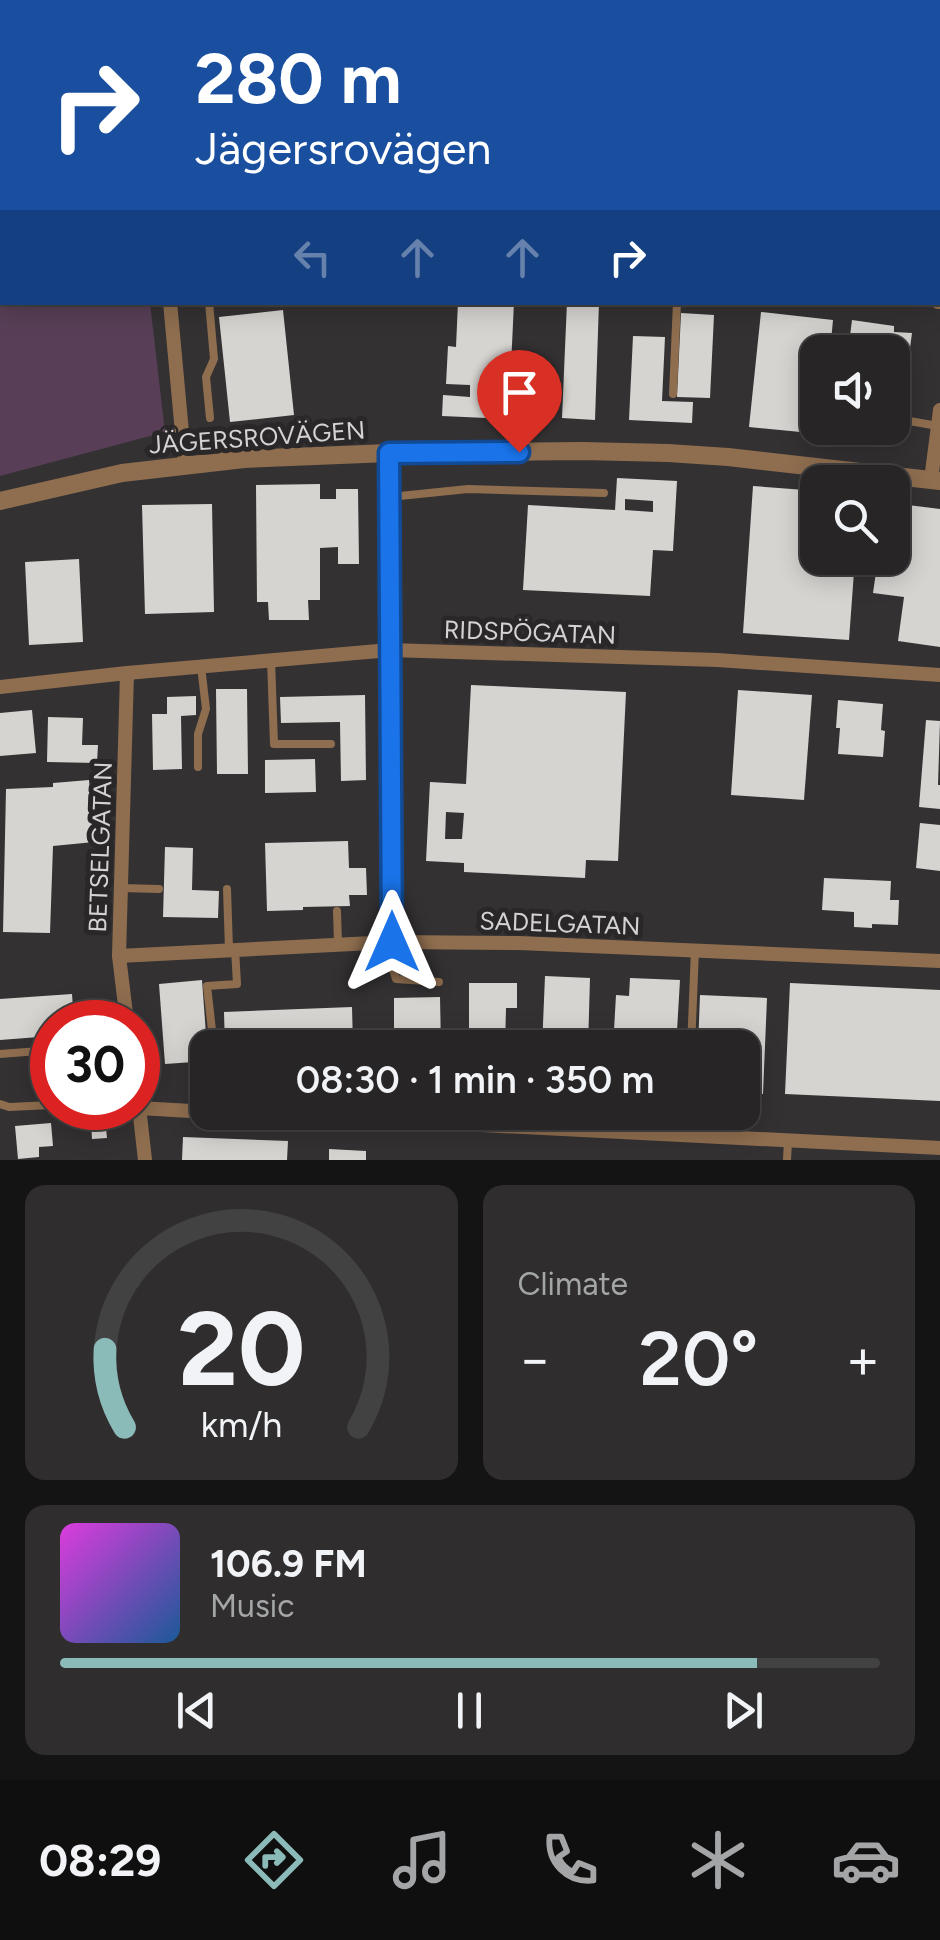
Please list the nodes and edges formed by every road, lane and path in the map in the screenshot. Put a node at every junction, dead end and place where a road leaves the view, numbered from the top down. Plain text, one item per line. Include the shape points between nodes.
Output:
1 (170, 305) edge
2 (209, 305) edge
3 (677, 305) edge
4 (673, 394) dead end
5 (910, 417) edge
6 (210, 418) dead end
7 (939, 418) edge
8 (389, 453) junction
9 (184, 465) junction
10 (935, 481) edge
11 (604, 493) dead end
12 (390, 497) junction
13 (0, 501) edge
14 (390, 650) junction
15 (270, 660) junction
16 (201, 666) junction
17 (127, 673) junction
18 (940, 675) edge
19 (0, 687) edge
20 (332, 744) dead end
21 (198, 767) dead end
22 (121, 888) junction
23 (158, 888) dead end
24 (227, 889) dead end
25 (337, 910) dead end
26 (388, 942) junction
27 (338, 944) junction
28 (232, 949) junction
29 (695, 950) junction
30 (119, 956) junction
31 (940, 961) edge
32 (439, 982) dead end
33 (124, 1000) edge
34 (212, 1030) edge
35 (692, 1030) edge
36 (30, 1052) edge
37 (0, 1054) edge
38 (0, 1104) edge
39 (30, 1106) edge
40 (160, 1107) edge
41 (190, 1110) edge
42 (142, 1130) edge
43 (573, 1130) edge
44 (788, 1141) junction
45 (940, 1148) edge
46 (146, 1160) edge
47 (788, 1160) edge

1 - 9 street
2 - 6 lane
3 - 4 lane
5 - 7 lane
7 - 10 street
8 - 9 street, JÄGERSROVÄGEN
8 - 10 street, JÄGERSROVÄGEN via 668,453
8 - 12 street
9 - 13 street, JÄGERSROVÄGEN via 122,472
11 - 12 lane via 480,488
12 - 14 street
14 - 15 street, RIDSPÖGATAN
14 - 18 street, RIDSPÖGATAN
14 - 26 street
15 - 16 street, RIDSPÖGATAN
15 - 20 lane via 274,744
16 - 17 street, RIDSPÖGATAN
16 - 21 lane via 206,709
17 - 19 street, RIDSPÖGATAN
17 - 22 street, BETSELGATAN
22 - 23 lane
22 - 30 street, BETSELGATAN
24 - 28 lane
25 - 27 lane
26 - 27 street, SADELGATAN
26 - 29 street, SADELGATAN
26 - 32 lane via 396,979
27 - 28 street, SADELGATAN
28 - 30 street, SADELGATAN
28 - 34 lane via 237,984 207,986
29 - 31 street, SADELGATAN
29 - 35 lane
30 - 33 street, BETSELGATAN
36 - 37 lane
38 - 39 lane
40 - 41 street
42 - 46 street
43 - 44 street
44 - 45 street
44 - 47 lane

